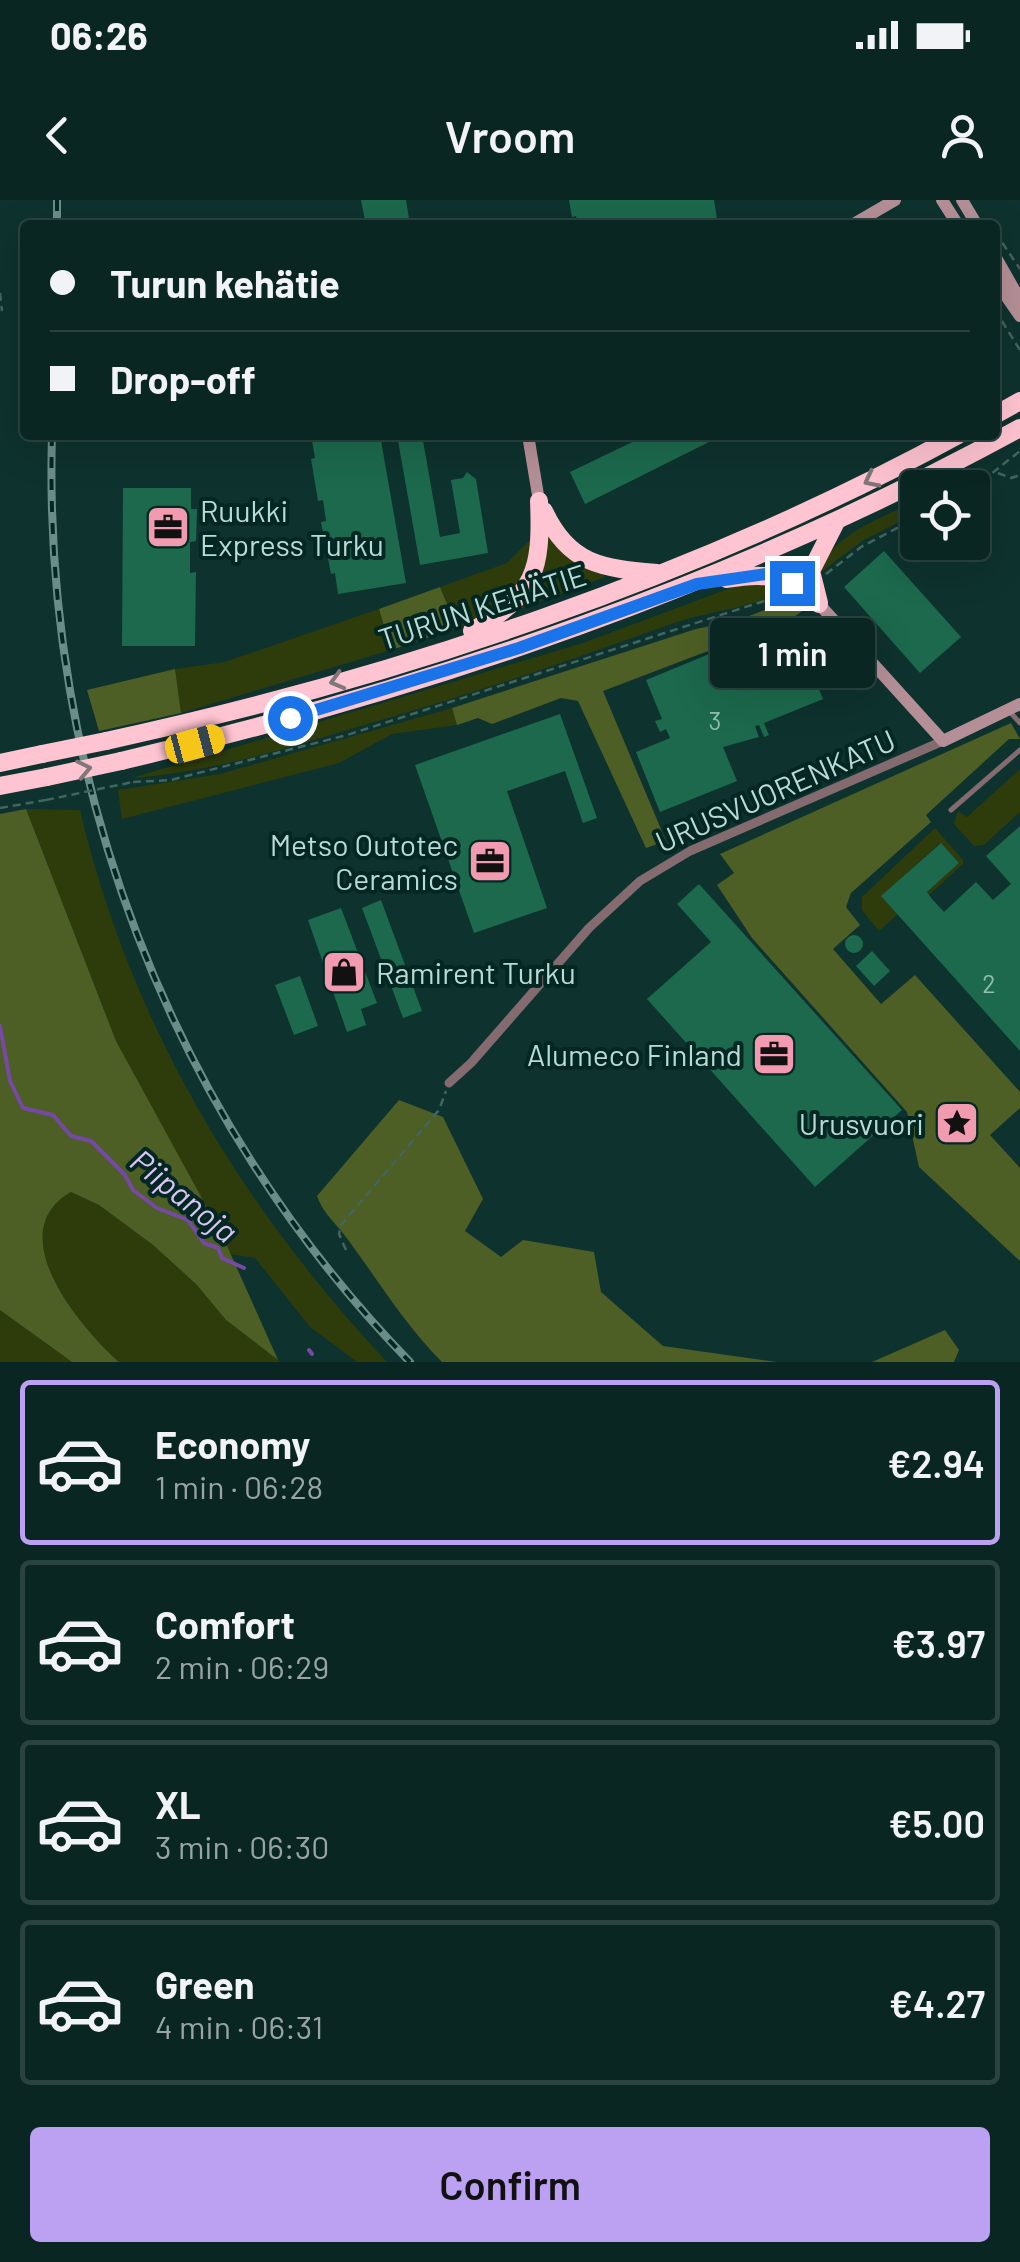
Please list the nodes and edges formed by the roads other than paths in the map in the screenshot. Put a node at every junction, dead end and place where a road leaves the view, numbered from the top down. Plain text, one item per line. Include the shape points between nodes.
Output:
1 (894, 200) edge
2 (860, 220) edge
3 (1000, 265) edge
4 (1000, 287) edge
5 (1020, 300) edge
6 (1020, 316) edge
7 (529, 440) edge
8 (948, 440) edge
9 (997, 440) edge
10 (539, 501) junction
11 (836, 522) junction
12 (662, 573) junction
13 (697, 584) junction
14 (819, 604) junction
15 (438, 650) junction
16 (400, 662) junction
17 (406, 684) junction
18 (1014, 707) edge
19 (1020, 723) edge
20 (943, 742) junction
21 (1020, 750) edge
22 (0, 762) edge
23 (0, 786) edge
24 (951, 810) dead end
25 (448, 1083) road end

1 - 2 street
3 - 5 street
4 - 6 street
7 - 10 street
8 -> 12 highway, TURUN KEHÄTIE via 834,499
9 - 11 highway, TURUN KEHÄTIE
10 - 12 highway via 557,535 586,561
10 - 15 highway via 539,558 525,591 507,610
11 - 13 highway, TURUN KEHÄTIE
11 - 14 highway via 811,571
12 - 15 highway, TURUN KEHÄTIE
13 - 14 highway via 766,574
13 - 17 highway, TURUN KEHÄTIE
14 - 20 street
15 - 16 highway, TURUN KEHÄTIE
16 - 17 lane
16 -> 22 highway, TURUN KEHÄTIE, bridge via 260,704
23 -> 17 highway, TURUN KEHÄTIE, bridge via 121,761
18 - 19 lane
18 - 20 street, URUSVUORENKATU
20 - 25 street, URUSVUORENKATU via 690,852 640,882 589,928
21 - 24 lane

